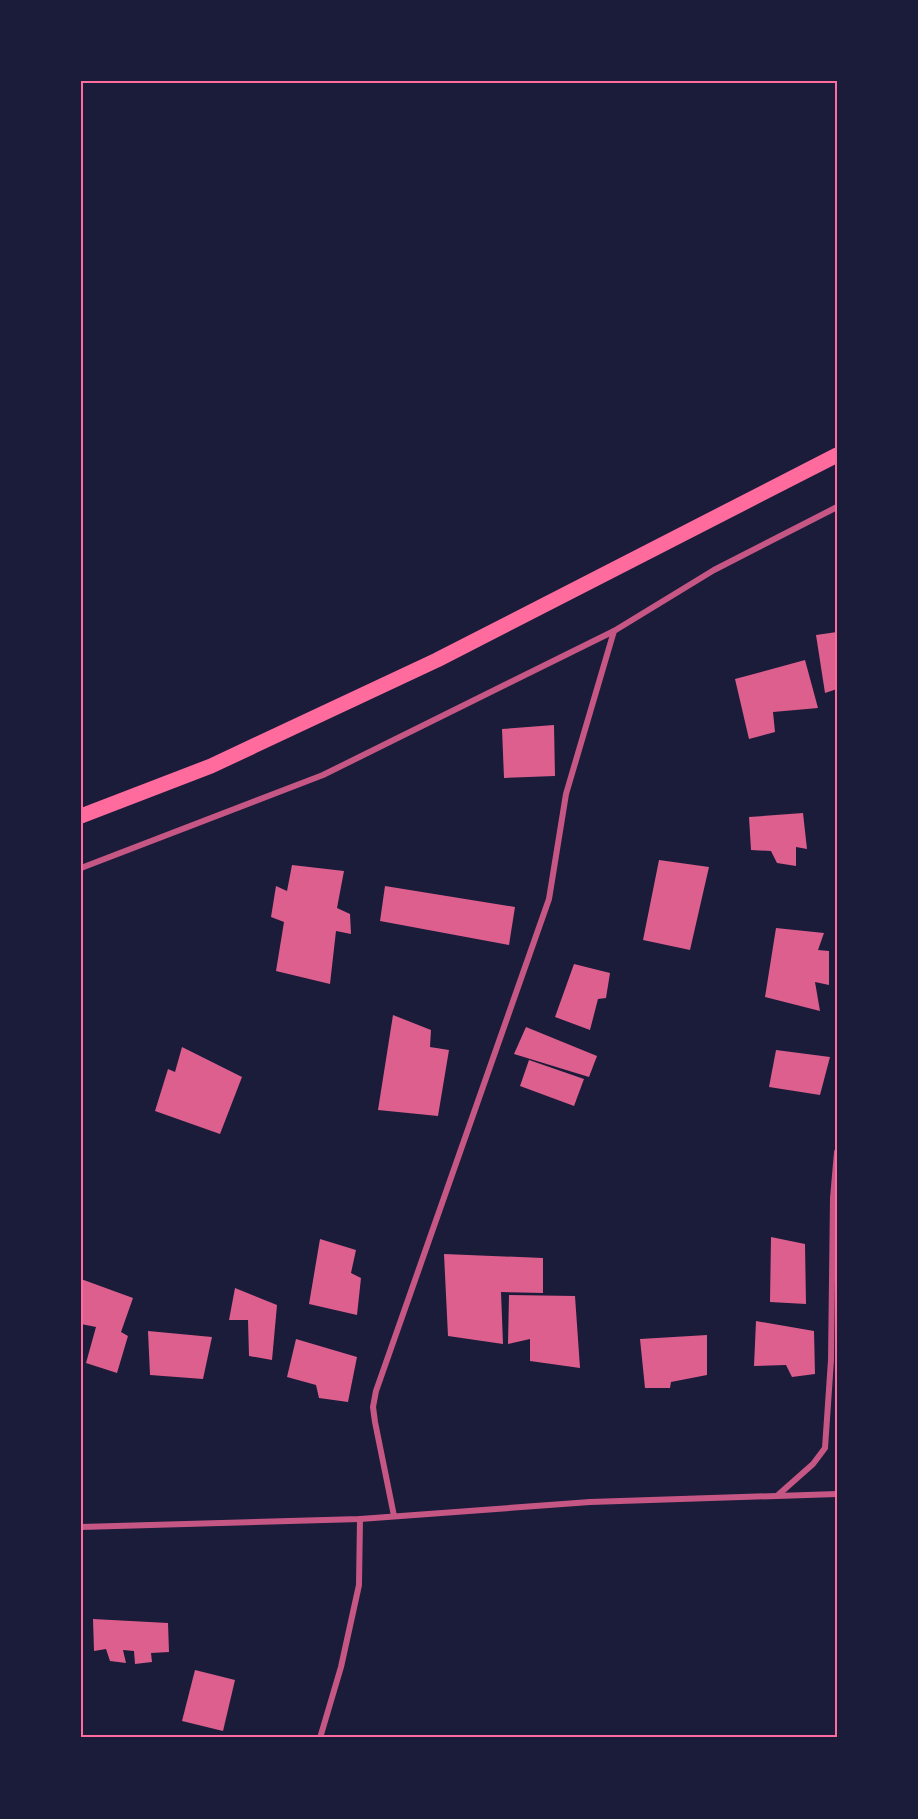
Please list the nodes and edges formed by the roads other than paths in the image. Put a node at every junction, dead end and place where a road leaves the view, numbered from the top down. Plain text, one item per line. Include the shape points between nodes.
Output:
1 (837, 455) edge
2 (837, 507) edge
3 (614, 631) junction
4 (81, 816) edge
5 (81, 868) edge
6 (837, 1152) edge
7 (837, 1494) edge
8 (778, 1496) junction
9 (394, 1516) junction
10 (360, 1519) junction
11 (81, 1527) edge
12 (320, 1738) edge

1 - 4 main road via 437,660 211,766
2 - 3 street via 714,570
3 - 5 street via 323,775
3 - 9 street via 566,794 549,898 376,1391 375,1422
6 - 8 street via 825,1448
7 - 8 street
8 - 9 street via 590,1502
9 - 10 street
10 - 11 street
10 - 12 street via 358,1584 341,1667

